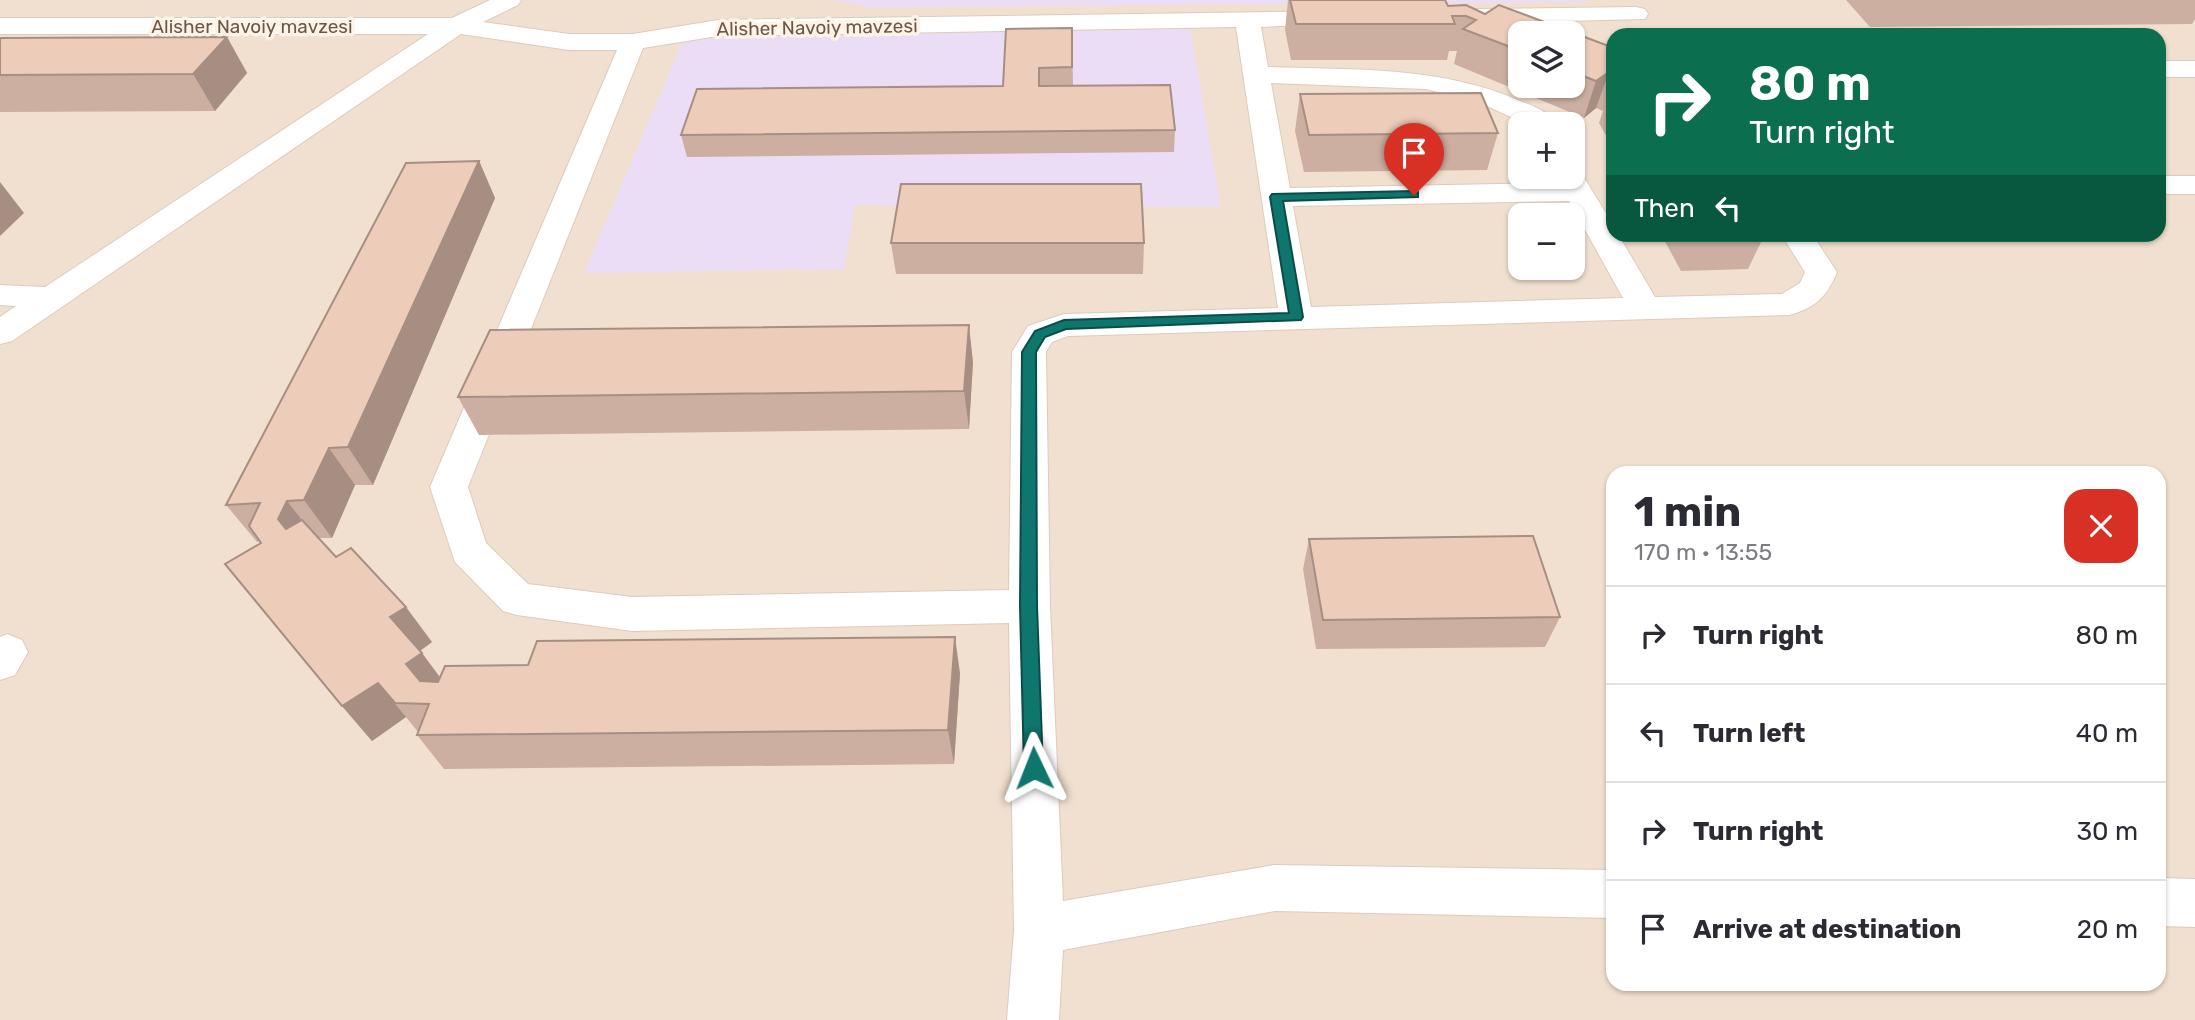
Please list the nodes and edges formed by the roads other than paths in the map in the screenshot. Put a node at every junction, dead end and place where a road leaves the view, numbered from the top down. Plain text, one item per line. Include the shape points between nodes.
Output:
1 (509, 0) edge
2 (1631, 7) edge
3 (1455, 16) edge
4 (1358, 18) edge
5 (1247, 19) junction
6 (0, 26) edge
7 (456, 26) junction
8 (1647, 28) edge
9 (633, 42) junction
10 (2166, 69) edge
11 (2195, 69) edge
12 (1256, 75) junction
13 (1523, 112) edge
14 (2166, 185) edge
15 (2195, 185) edge
16 (1508, 187) edge
17 (1578, 189) edge
18 (1276, 197) junction
19 (1606, 239) edge
20 (1608, 242) edge
21 (1801, 242) edge
22 (0, 295) edge
23 (50, 298) junction
24 (1645, 308) junction
25 (1296, 317) junction
26 (0, 333) edge
27 (1028, 606) junction
28 (1606, 894) edge
29 (2166, 902) edge
30 (2195, 903) edge
31 (1040, 930) junction
32 (1033, 1020) edge

1 - 7 street
2 - 3 street
2 - 8 street
4 - 5 street, Alisher Navoiy mavzesi
5 - 9 street, Alisher Navoiy mavzesi via 718,28
5 - 12 street
6 - 7 street, Alisher Navoiy mavzesi
7 - 9 street, Alisher Navoiy mavzesi via 569,42
7 - 23 street
9 - 27 street via 449,488 469,551 517,599 632,614
10 - 11 street
12 - 13 street via 1426,81 1485,95
12 - 18 street
14 - 15 street
16 - 18 street
17 - 19 street
18 - 25 street
20 - 24 street
21 - 24 street via 1821,272 1814,289 1789,304
22 - 23 street
23 - 26 street
24 - 25 street
25 - 27 street via 1064,325 1040,334 1029,352
27 - 31 street
28 - 31 street via 1275,888
29 - 30 street
31 - 32 street

